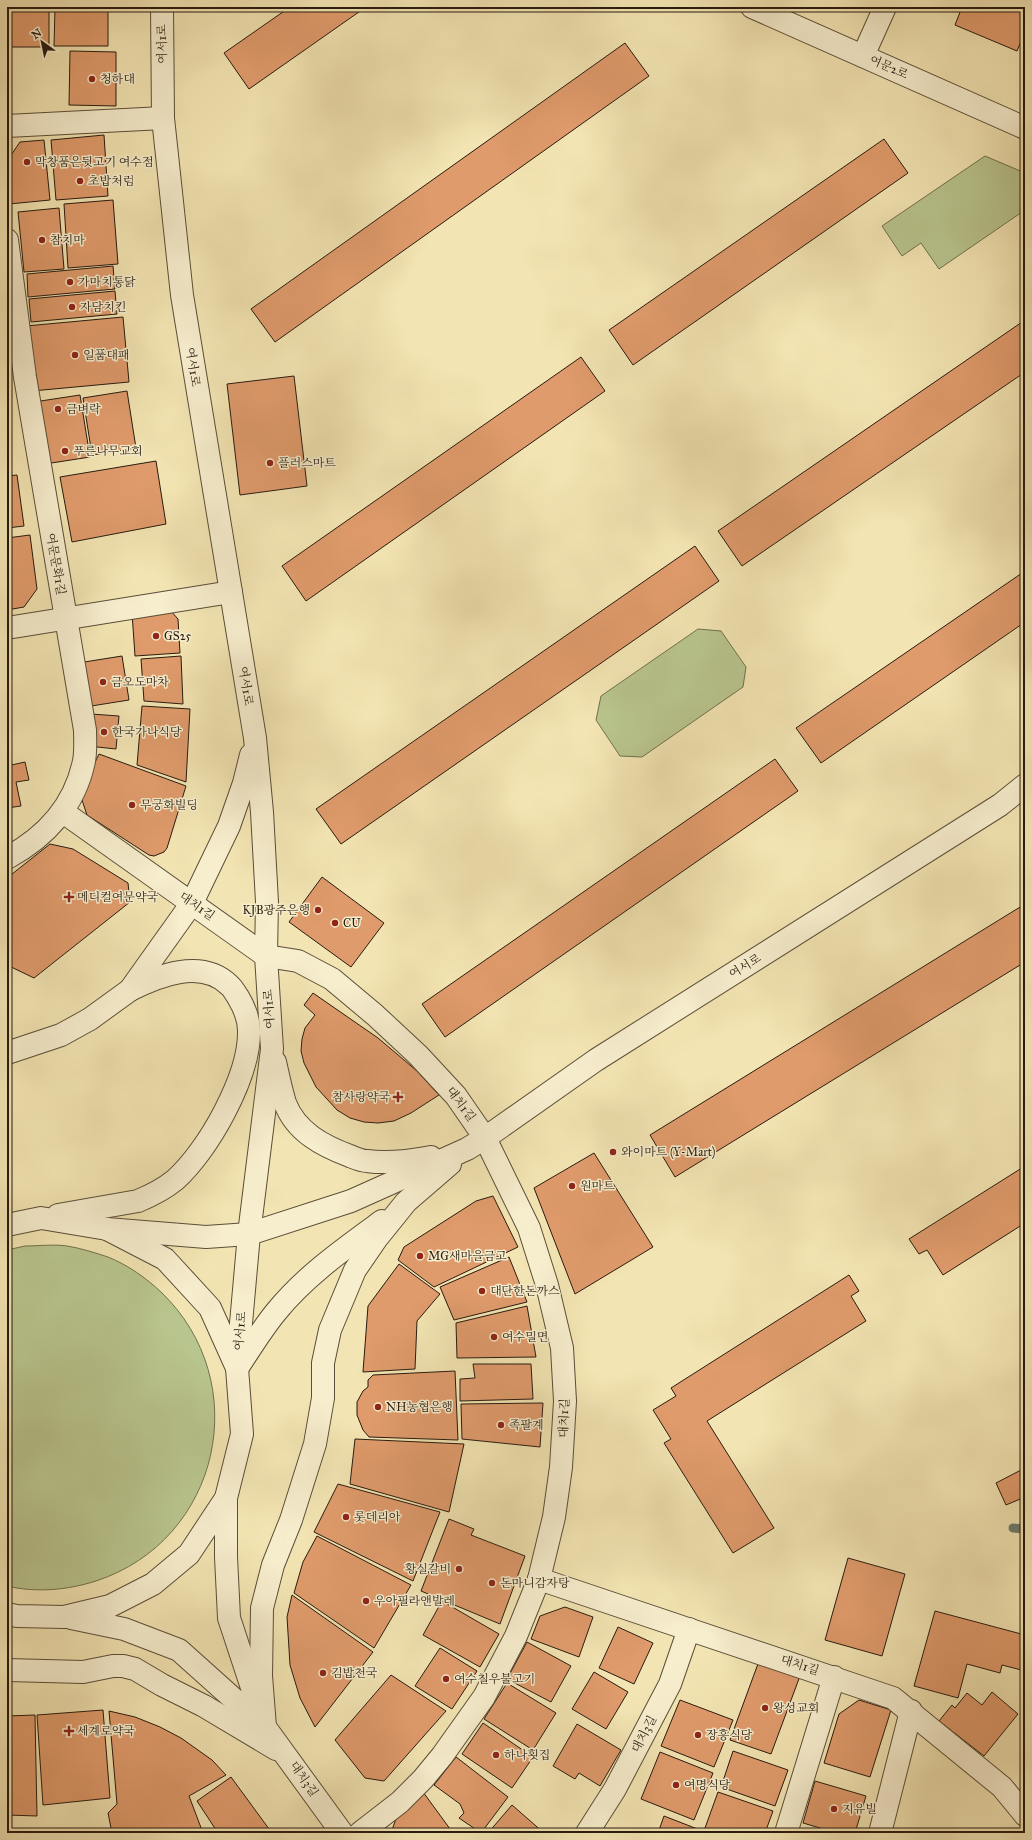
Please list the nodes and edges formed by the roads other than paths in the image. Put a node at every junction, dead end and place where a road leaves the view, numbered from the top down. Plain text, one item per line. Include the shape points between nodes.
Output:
1 (162, 7) edge
2 (885, 7) edge
3 (762, 9) edge
4 (863, 56) junction
5 (163, 118) junction
6 (7, 126) edge
7 (1025, 128) edge
8 (7, 240) edge
9 (231, 592) junction
10 (65, 618) junction
11 (7, 628) edge
12 (255, 738) junction
13 (1025, 785) edge
14 (63, 812) junction
15 (7, 858) edge
16 (192, 903) junction
17 (266, 956) junction
18 (130, 990) junction
19 (272, 1049) junction
20 (7, 1053) edge
21 (476, 1144) junction
22 (406, 1202) junction
23 (7, 1218) edge
24 (41, 1218) junction
25 (7, 1225) edge
26 (106, 1229) junction
27 (249, 1234) junction
28 (237, 1368) junction
29 (226, 1498) junction
30 (539, 1579) junction
31 (7, 1614) edge
32 (64, 1617) junction
33 (689, 1629) junction
34 (7, 1670) edge
35 (834, 1676) junction
36 (911, 1710) junction
37 (265, 1727) junction
38 (288, 1756) junction
39 (1002, 1787) junction
40 (1025, 1794) edge
41 (1025, 1815) edge
42 (342, 1833) edge
43 (360, 1833) edge
44 (587, 1833) edge
45 (786, 1833) edge
46 (880, 1833) edge

1 - 5 street, 여서1로
2 - 4 street
3 - 4 street, 여문2로
4 - 7 street, 여문2로
5 - 6 street
5 - 9 street, 여서1로 via 182,296
8 - 10 street, 여문문화1길 via 25,377
9 - 10 street
9 - 12 street, 여서1로
10 - 11 street
10 - 14 street, 여문문화1길 via 85,730 84,759 78,786
12 - 16 street via 238,805
12 - 17 street, 여서1로 via 267,902
13 - 21 street, 여서로 via 1000,804 596,1060
14 - 15 street, 여문문화1길 via 46,831
14 - 16 street, 대치1길
16 - 17 street, 대치1길
16 - 18 street
17 - 19 street, 여서1로
17 - 21 street, 대치1길 via 298,961 313,968 332,979 375,1015 437,1074 456,1096
18 - 20 street via 90,1019 61,1035
18 - 24 street via 152,979 174,973 193,972 207,973 230,985 248,1020 249,1032 244,1065 237,1086 204,1147 174,1181 138,1201
19 - 21 street via 286,1104 298,1124 314,1139 327,1146 365,1161 386,1163 410,1161
19 - 27 street, 여서1로
21 - 22 street
21 - 27 street via 351,1201
21 - 30 street, 대치1길 via 529,1228 547,1285 562,1348 565,1402 561,1467 554,1518
22 - 28 street via 343,1250 291,1296 276,1312
22 - 37 street via 355,1270 330,1330 323,1363 323,1398 315,1444 262,1608 261,1676
23 - 24 street
24 - 25 street
24 - 26 street
26 - 27 street via 206,1237
26 - 28 street via 165,1259 210,1308
27 - 28 street, 여서1로
28 - 29 street via 242,1434
29 - 32 street via 189,1554 153,1584 110,1606
29 - 37 street via 229,1618
30 - 33 street, 대치1길
30 - 43 street, 대치1길 via 516,1636 484,1697 423,1779 400,1802
31 - 32 street
32 - 37 street via 124,1629 179,1650
33 - 35 street, 대치1길
33 - 44 street, 대치3길 via 667,1690 615,1789
34 - 38 street via 83,1672 113,1666 135,1669
35 - 36 street, 대치1길 via 893,1698
35 - 45 street
36 - 39 street, 대치1길
36 - 46 street
37 - 38 street, 대치3길
38 - 42 street, 대치3길
39 - 40 street
39 - 41 street, 대치1길

